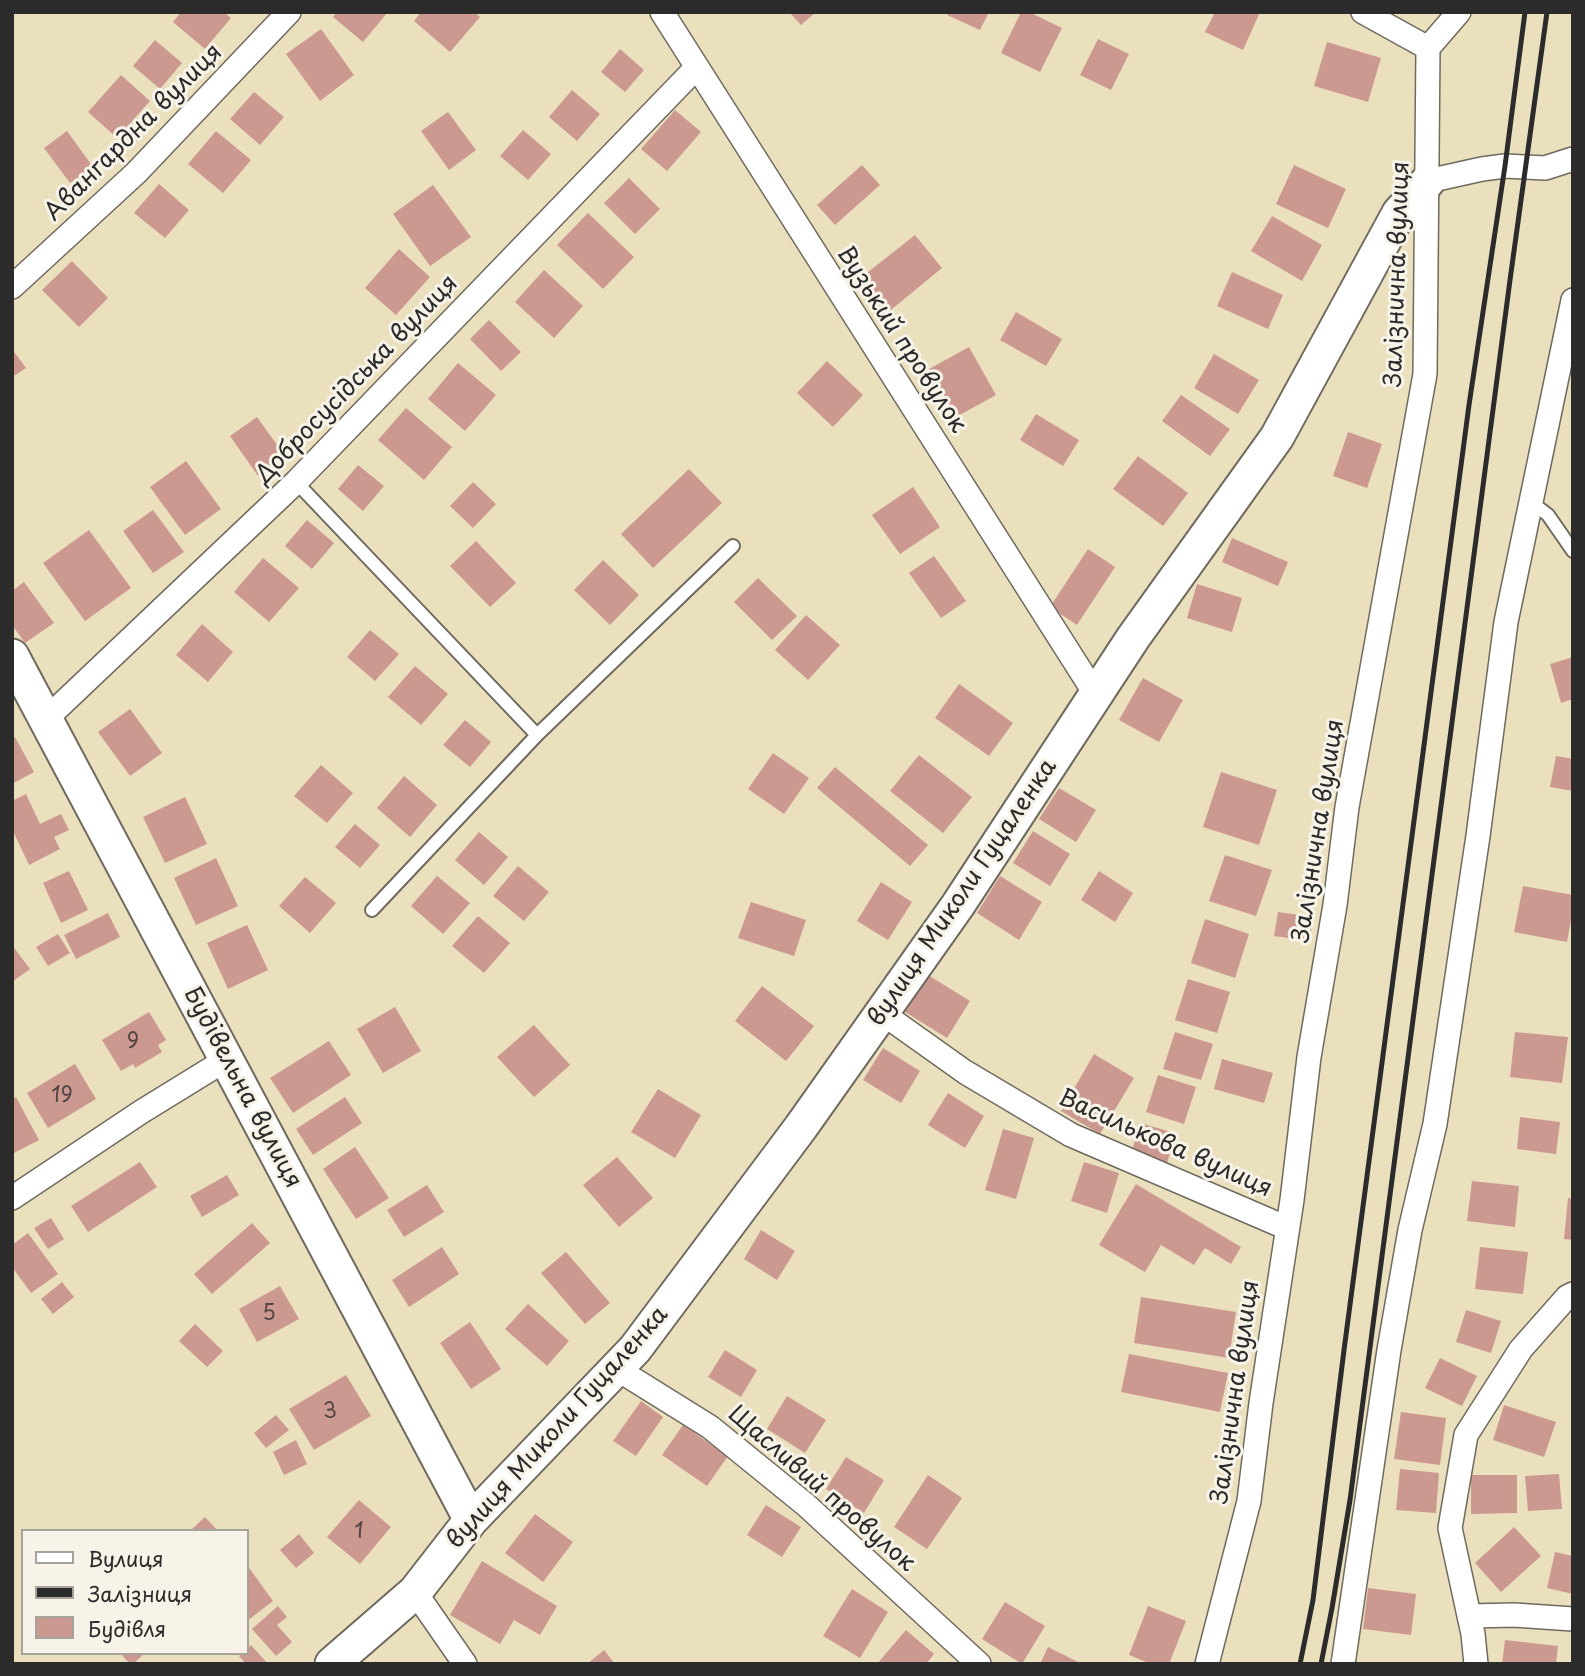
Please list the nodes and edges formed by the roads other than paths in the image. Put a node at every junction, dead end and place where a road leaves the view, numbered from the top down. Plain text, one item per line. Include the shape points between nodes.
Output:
1 (289, 12) edge
2 (662, 12) edge
3 (1363, 12) edge
4 (1459, 12) edge
5 (1428, 48) junction
6 (696, 68) junction
7 (1573, 159) edge
8 (1428, 181) junction
9 (12, 287) edge
10 (1573, 300) edge
11 (296, 482) junction
12 (1531, 502) junction
13 (733, 546) dead end
14 (1573, 551) edge
15 (12, 656) edge
16 (1096, 695) junction
17 (45, 720) junction
18 (537, 735) junction
19 (372, 910) dead end
20 (881, 1013) junction
21 (227, 1059) junction
22 (12, 1198) edge
23 (1287, 1228) junction
24 (1573, 1294) edge
25 (617, 1369) junction
26 (471, 1520) junction
27 (415, 1592) junction
28 (1469, 1616) junction
29 (1573, 1619) edge
30 (332, 1664) edge
31 (466, 1664) edge
32 (979, 1664) edge
33 (1208, 1664) edge
34 (1343, 1664) edge
35 (1476, 1664) edge

1 - 9 street, Авангардна вулиця via 136,173
2 - 6 street, Вузький провулок
3 - 5 street
4 - 5 street
5 - 8 street, Залізнична вулиця
6 - 11 street, Добросусідська вулиця
6 - 16 street, Вузький провулок
7 - 8 street via 1545,168 1505,166
8 - 16 street, вулиця Миколи Гуцаленка via 1399,213 1277,437
8 - 23 street, Залізнична вулиця via 1425,374 1347,807
10 - 12 street
11 - 17 street, Добросусідська вулиця
11 - 18 lane
12 - 14 lane via 1549,515
12 - 34 street via 1506,622 1435,1124 1389,1350
13 - 18 lane
15 - 17 street, Будівельна вулиця
16 - 20 street, вулиця Миколи Гуцаленка
17 - 21 street, Будівельна вулиця
18 - 19 lane
20 - 23 street, Василькова вулиця via 965,1072 1071,1135
20 - 25 street, вулиця Миколи Гуцаленка via 801,1128
21 - 22 street
21 - 26 street, Будівельна вулиця
23 - 33 street, Залізнична вулиця via 1249,1501
24 - 28 street via 1521,1349 1466,1435 1450,1528
25 - 26 street, вулиця Миколи Гуцаленка
25 - 32 street, Щасливий провулок via 710,1427 806,1505
26 - 27 street, вулиця Миколи Гуцаленка
27 - 30 street, вулиця Миколи Гуцаленка
27 - 31 street
28 - 29 street
28 - 35 street

